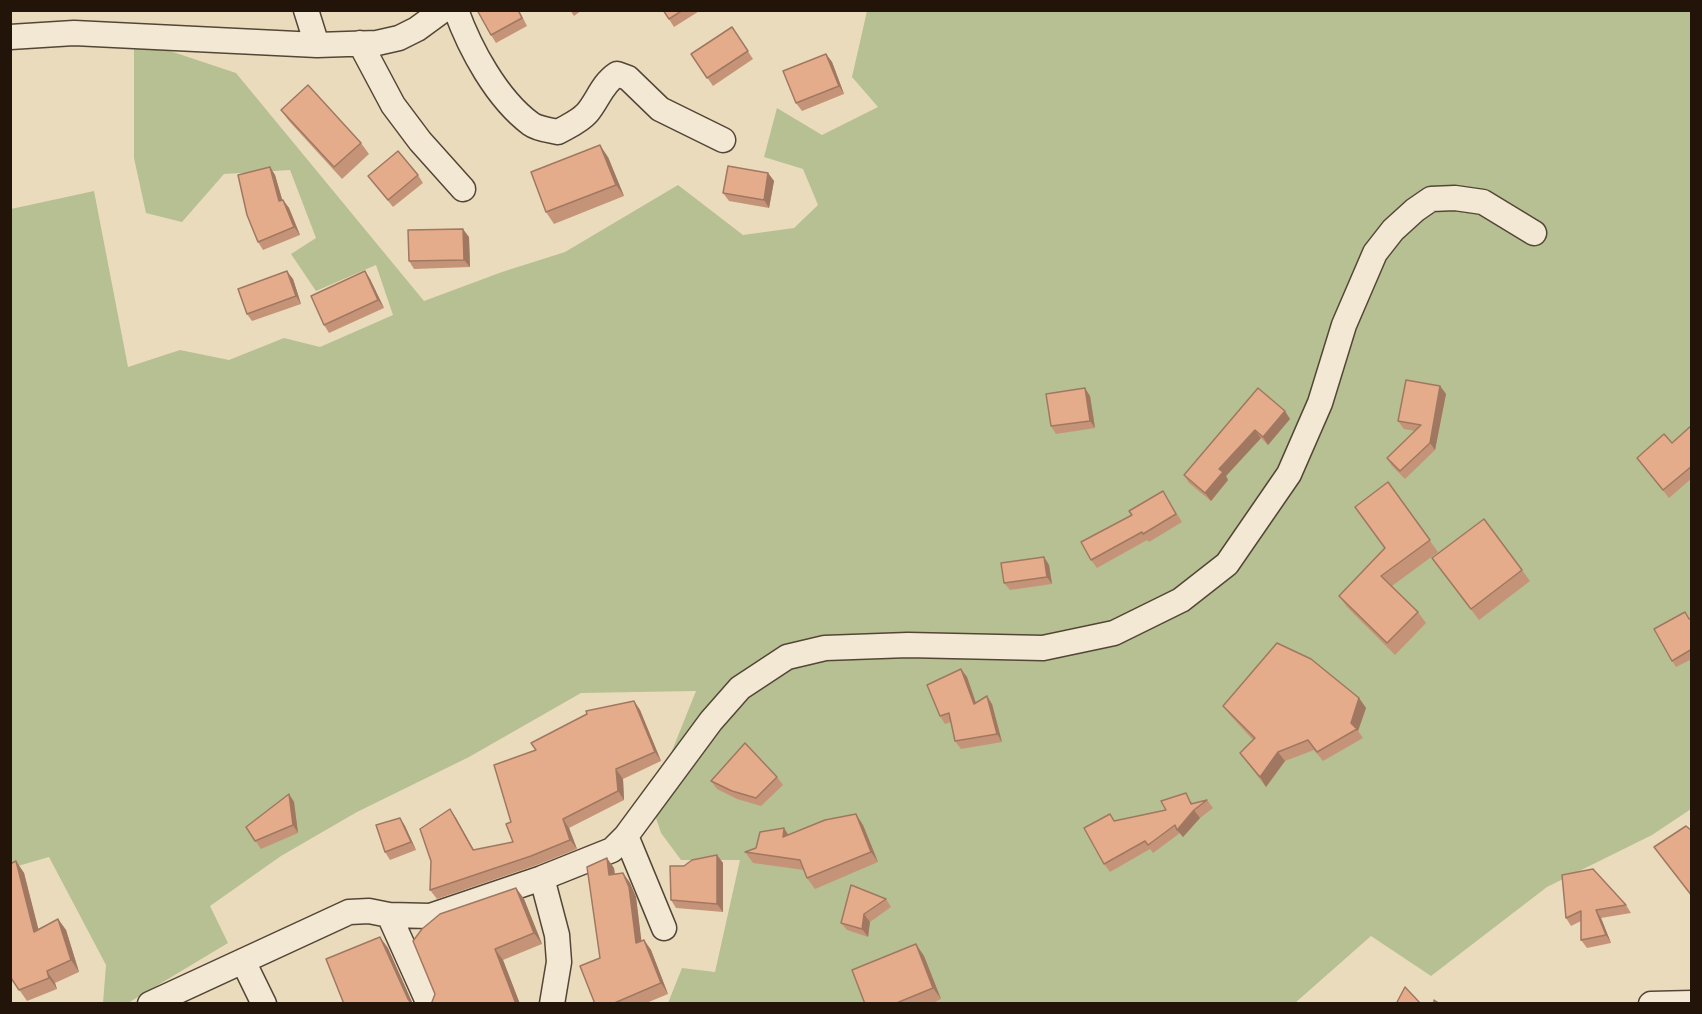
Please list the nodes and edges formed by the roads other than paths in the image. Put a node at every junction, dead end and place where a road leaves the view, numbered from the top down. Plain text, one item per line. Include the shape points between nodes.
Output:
1 (306, 10) edge
2 (443, 10) edge
3 (456, 10) edge
4 (10, 37) edge
5 (360, 43) junction
6 (317, 45) junction
7 (723, 140) dead end
8 (463, 189) dead end
9 (1534, 233) dead end
10 (626, 836) junction
11 (542, 878) junction
12 (389, 915) junction
13 (664, 928) dead end
14 (243, 961) junction
15 (1653, 1003) edge
16 (1692, 1003) edge
17 (150, 1004) edge
18 (264, 1004) edge
19 (429, 1004) edge
20 (552, 1004) edge

1 - 6 street
2 - 5 street via 399,38
3 - 7 street via 463,30 502,97 532,125 558,132 577,122 607,81 617,74 628,78 660,109
4 - 6 street via 74,33
5 - 6 street
5 - 8 street via 393,105
9 - 10 street via 1483,202 1455,198 1431,199 1393,230 1375,253 1344,325 1320,403 1289,474 1227,564 1181,600 1114,633 1043,648 908,645 825,648 787,657 740,688
10 - 11 street via 612,850
10 - 13 street
11 - 12 street via 430,916
11 - 20 street via 560,962
12 - 14 street via 349,912
12 - 19 street
14 - 17 street
14 - 18 street
15 - 16 street

